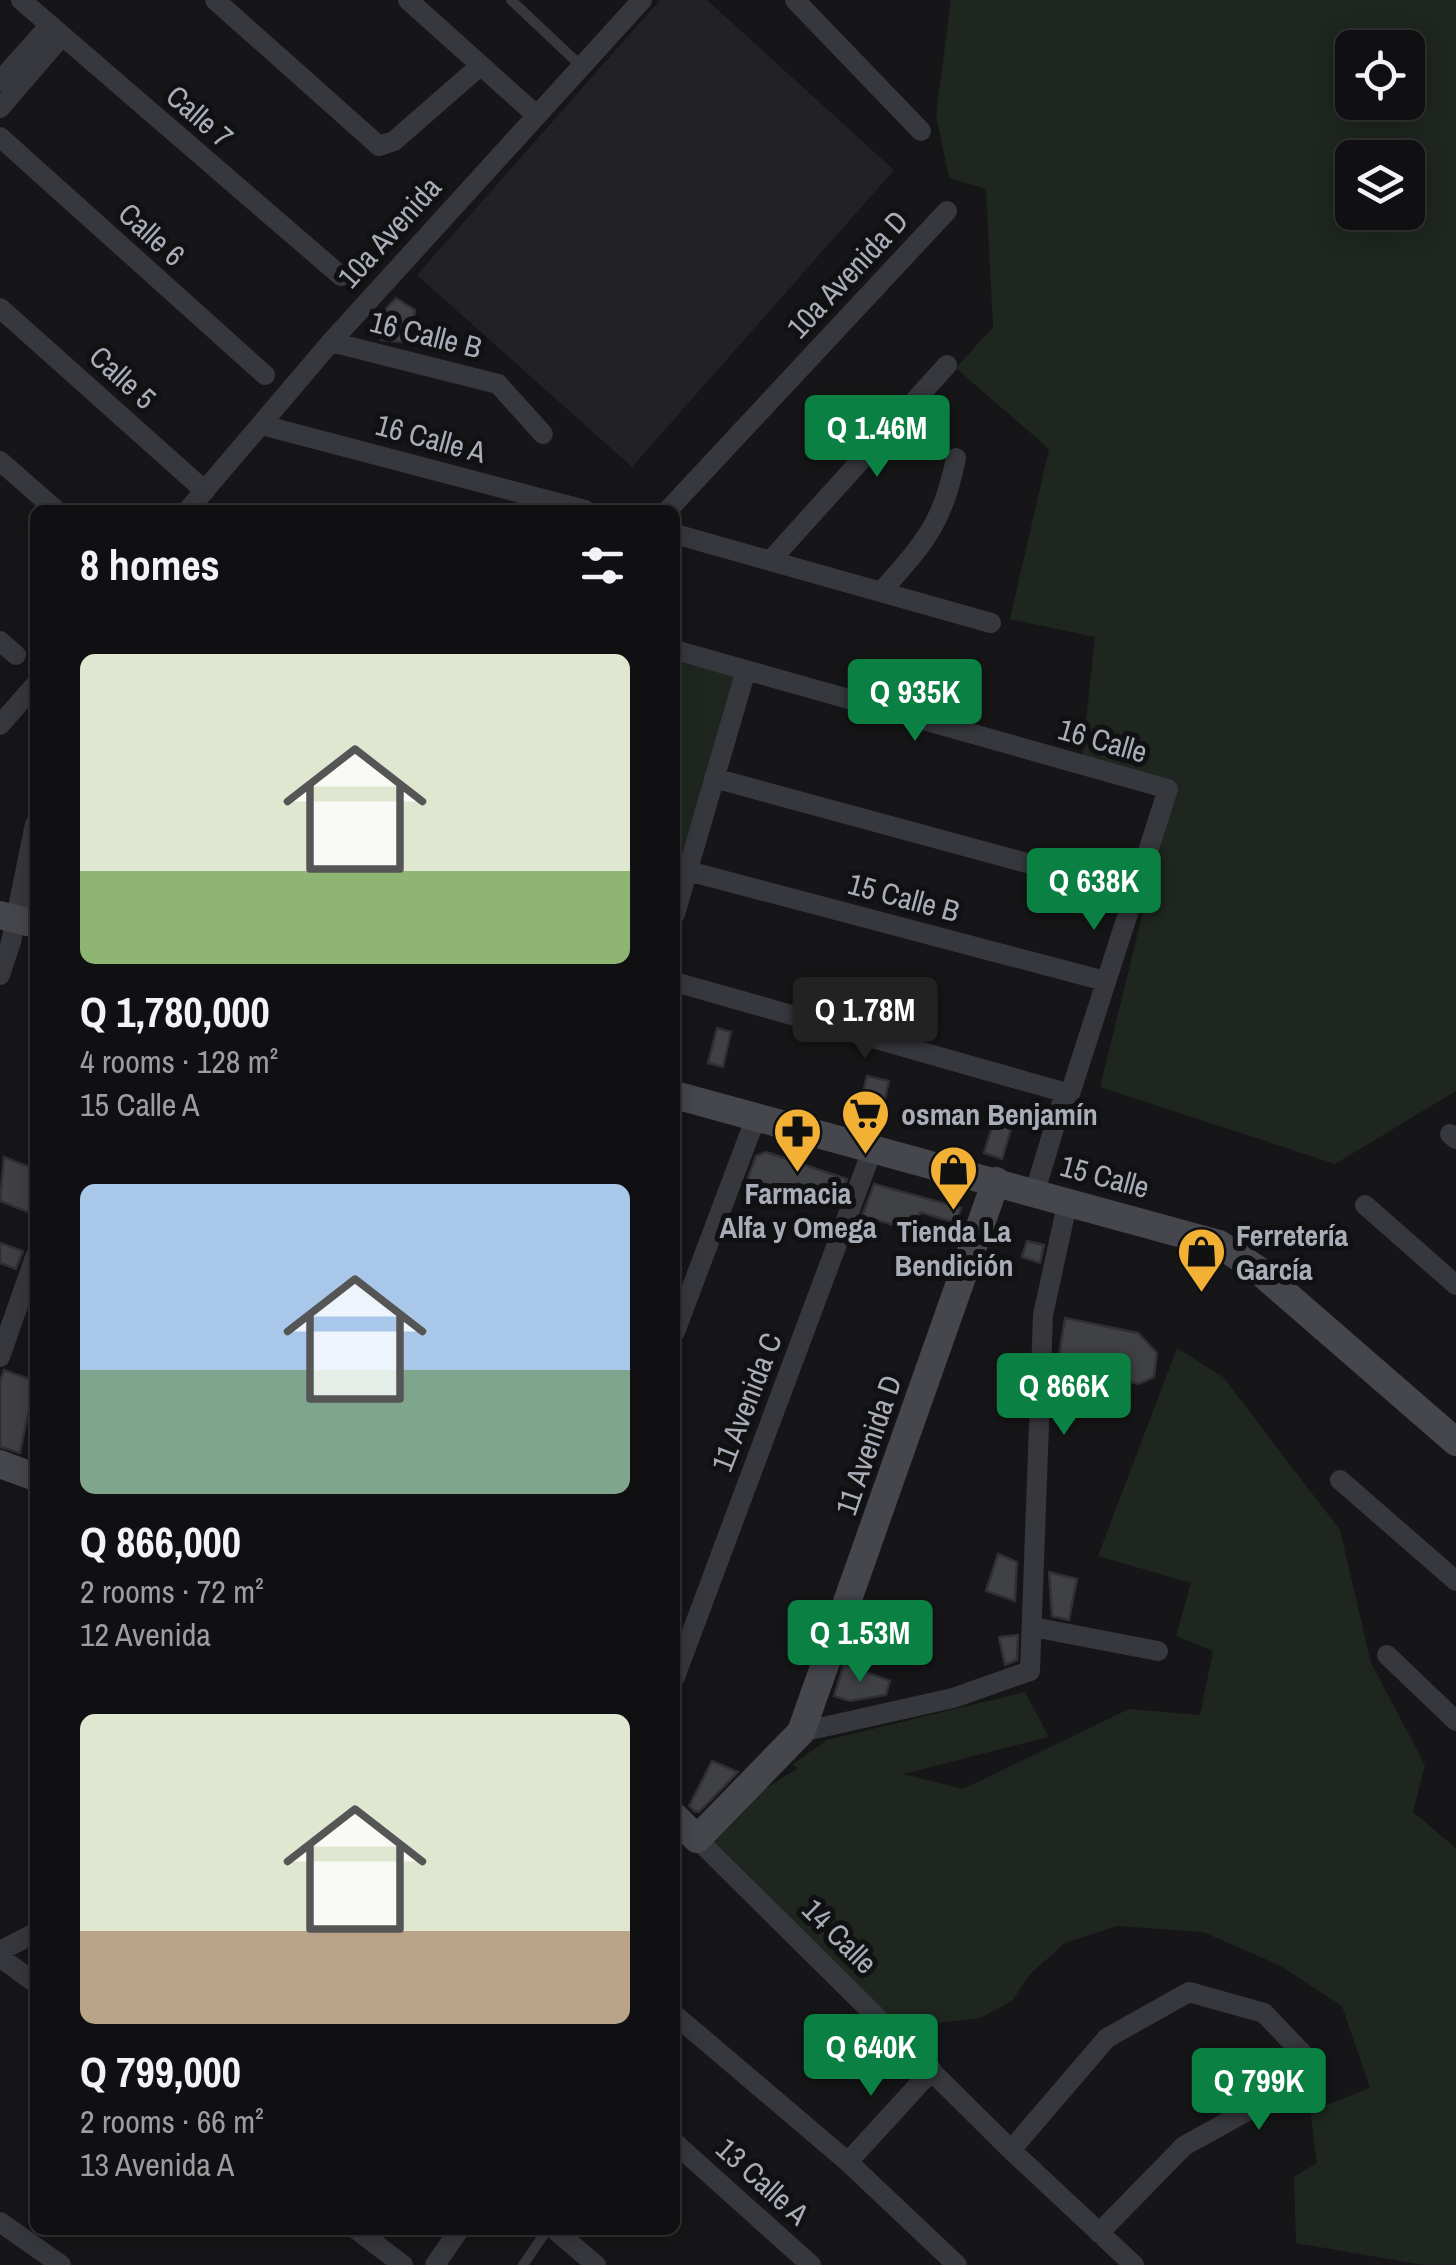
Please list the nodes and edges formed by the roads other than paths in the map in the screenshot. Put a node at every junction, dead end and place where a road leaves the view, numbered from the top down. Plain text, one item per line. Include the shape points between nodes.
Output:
1 (21, 0) edge
2 (215, 0) edge
3 (408, 0) edge
4 (511, 0) edge
5 (642, 0) edge
6 (795, 0) edge
7 (56, 31) junction
8 (580, 64) junction
9 (480, 66) junction
10 (0, 82) edge
11 (0, 108) edge
12 (535, 114) junction
13 (921, 131) dead end
14 (0, 137) edge
15 (947, 211) dead end
16 (340, 276) dead end
17 (0, 308) edge
18 (331, 342) junction
19 (947, 364) dead end
20 (265, 375) dead end
21 (262, 425) junction
22 (544, 434) dead end
23 (956, 458) dead end
24 (0, 461) edge
25 (0, 479) edge
26 (205, 491) junction
27 (50, 505) edge
28 (192, 505) edge
29 (565, 505) edge
30 (673, 505) edge
31 (30, 506) edge
32 (680, 535) edge
33 (770, 561) junction
34 (882, 592) junction
35 (991, 623) dead end
36 (680, 651) edge
37 (746, 670) junction
38 (30, 691) edge
39 (0, 725) edge
40 (714, 778) junction
41 (30, 850) edge
42 (688, 871) junction
43 (1133, 892) junction
44 (680, 897) edge
45 (17, 919) edge
46 (0, 974) edge
47 (1105, 981) junction
48 (680, 983) edge
49 (1068, 1093) junction
50 (680, 1096) edge
51 (756, 1116) junction
52 (873, 1148) junction
53 (996, 1181) junction
54 (1035, 1191) junction
55 (1068, 1200) junction
56 (1365, 1205) dead end
57 (30, 1271) edge
58 (1456, 1285) edge
59 (680, 1319) edge
60 (0, 1357) edge
61 (1456, 1442) edge
62 (0, 1464) edge
63 (30, 1475) edge
64 (1340, 1480) dead end
65 (1456, 1581) edge
66 (1033, 1627) junction
67 (1158, 1651) dead end
68 (1387, 1656) dead end
69 (680, 1664) edge
70 (1456, 1721) edge
71 (802, 1732) junction
72 (680, 1822) edge
73 (697, 1840) junction
74 (30, 1937) edge
75 (0, 1954) edge
76 (30, 1980) edge
77 (680, 2018) edge
78 (932, 2070) junction
79 (680, 2147) edge
80 (1011, 2150) junction
81 (848, 2162) junction
82 (0, 2222) edge
83 (1100, 2233) junction
84 (364, 2235) edge
85 (456, 2235) edge
86 (544, 2235) edge
87 (561, 2235) edge
88 (61, 2265) edge
89 (403, 2265) edge
90 (435, 2265) edge
91 (523, 2265) edge
92 (596, 2265) edge
93 (811, 2265) edge
94 (958, 2265) edge
95 (1134, 2265) edge

1 - 7 street, Calle 7
2 - 9 street via 379,146 394,142
3 - 9 street
4 - 8 lane
5 - 8 street, 10a Avenida
6 - 13 street
7 - 10 street
7 - 11 street
7 - 16 street, Calle 7
8 - 12 street, 10a Avenida
9 - 12 street
12 - 18 street, 10a Avenida
14 - 20 street, Calle 6
15 - 30 street, 10a Avenida D
17 - 26 street, Calle 5
18 - 21 street, 10a Avenida
18 - 22 street, 16 Calle B via 498,384
19 - 33 street
21 - 26 street, 10a Avenida
21 - 29 street, 16 Calle A
23 - 34 street via 933,533
24 - 27 street
25 - 31 street
26 - 28 street, 10a Avenida
32 - 33 street
33 - 34 street
34 - 35 street
36 - 37 street, 16 Calle
37 - 40 street
37 - 43 street, 16 Calle via 1168,790
38 - 39 street
40 - 42 street
40 - 43 street
41 - 45 street
42 - 44 street
42 - 47 street, 15 Calle B
43 - 47 street
45 - 46 street
47 - 49 street
48 - 49 street
49 - 54 street
50 - 51 street, 15 Calle
51 - 52 street, 15 Calle
51 - 59 street
52 - 53 street, 15 Calle
52 - 69 street, 11 Avenida C
53 - 54 street, 15 Calle
53 - 71 street, 11 Avenida D
54 - 55 street, 15 Calle
55 - 61 street, 15 Calle via 1219,1244 1258,1270
55 - 66 street via 1043,1315
56 - 58 street
57 - 60 street
62 - 63 street
64 - 65 street
66 - 67 street
66 - 71 street via 1030,1671 953,1698
68 - 70 street
71 - 73 street
72 - 73 street, 14 Calle
73 - 78 street, 14 Calle
74 - 75 street
75 - 76 street
77 - 81 street
78 - 80 street, 14 Calle
78 - 81 street
79 - 93 street, 13 Calle A
80 - 83 street, 14 Calle
80 - 83 street via 1107,2038 1189,1992 1264,2014 1303,2054 1287,2089 1184,2146
81 - 94 street
82 - 88 street
83 - 95 street, 14 Calle
84 - 89 street
85 - 90 street
86 - 91 lane
87 - 92 street

